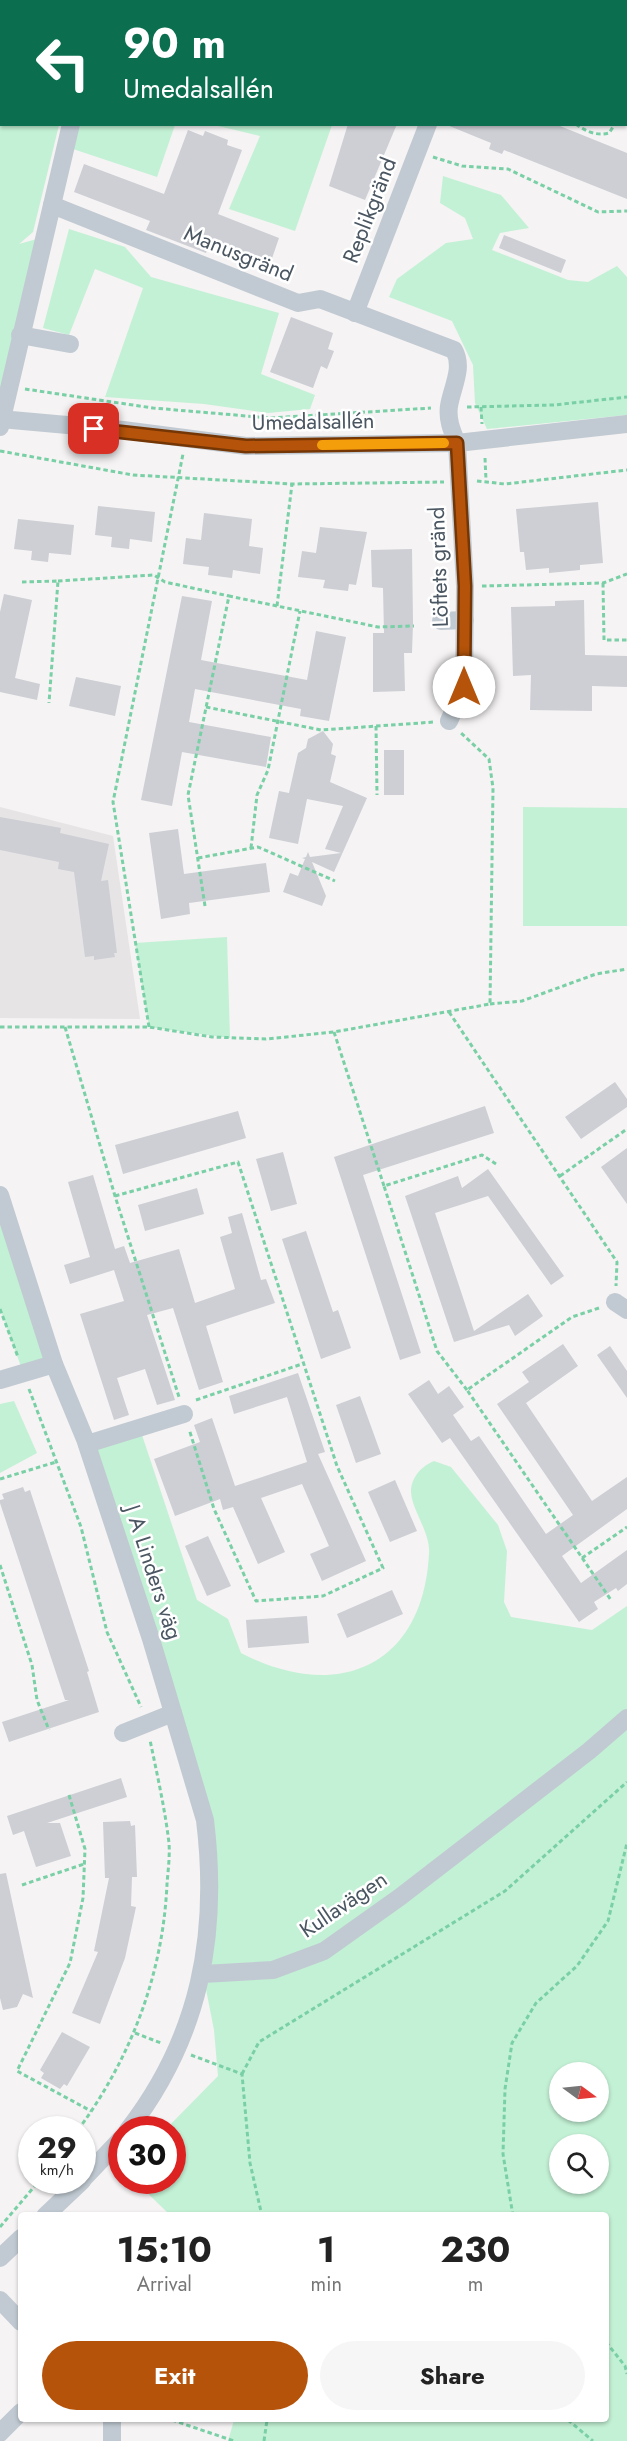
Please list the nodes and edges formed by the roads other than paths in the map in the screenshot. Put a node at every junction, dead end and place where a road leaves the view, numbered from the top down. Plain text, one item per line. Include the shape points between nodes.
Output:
1 (71, 126) edge
2 (427, 126) edge
3 (52, 205) junction
4 (355, 313) junction
5 (20, 335) junction
6 (70, 344) dead end
7 (1, 422) edge
8 (627, 424) edge
9 (457, 443) junction
10 (465, 620) junction
11 (441, 621) dead end
12 (449, 721) road end
13 (0, 1195) edge
14 (54, 1364) junction
15 (0, 1380) edge
16 (183, 1409) road end
17 (87, 1444) junction
18 (173, 1713) junction
19 (627, 1718) edge
20 (123, 1733) dead end
21 (203, 1974) junction
22 (138, 2116) edge
23 (108, 2153) edge
24 (96, 2166) edge
25 (68, 2194) edge
26 (49, 2212) edge
27 (18, 2241) edge
28 (0, 2258) edge
29 (0, 2300) edge
30 (18, 2319) edge
31 (18, 2415) edge
32 (112, 2422) edge
33 (0, 2433) edge
34 (112, 2441) edge

1 - 3 street
2 - 4 street, Replikgränd
3 - 4 street, Manusgränd via 298,303 320,300
3 - 5 street
4 - 9 street, Manusgränd via 454,350 458,365 449,407 450,429
5 - 6 street
5 - 7 street
7 - 9 street, Umedalsallén via 246,446
8 - 9 street, Umedalsallén
9 - 10 street, Löftets gränd
10 - 11 street
10 - 12 street, Löftets gränd via 464,687
13 - 14 street, J A Linders väg
14 - 15 street
14 - 17 street, J A Linders väg
16 - 17 street
17 - 18 street, J A Linders väg
18 - 20 street
18 - 21 street, J A Linders väg via 205,1820 209,1850 209,1919
19 - 21 street, Kullavägen via 400,1897 324,1951 273,1970
21 - 22 street via 181,2041
23 - 24 street
25 - 26 street
27 - 28 street
29 - 30 street
31 - 33 street
32 - 34 street

